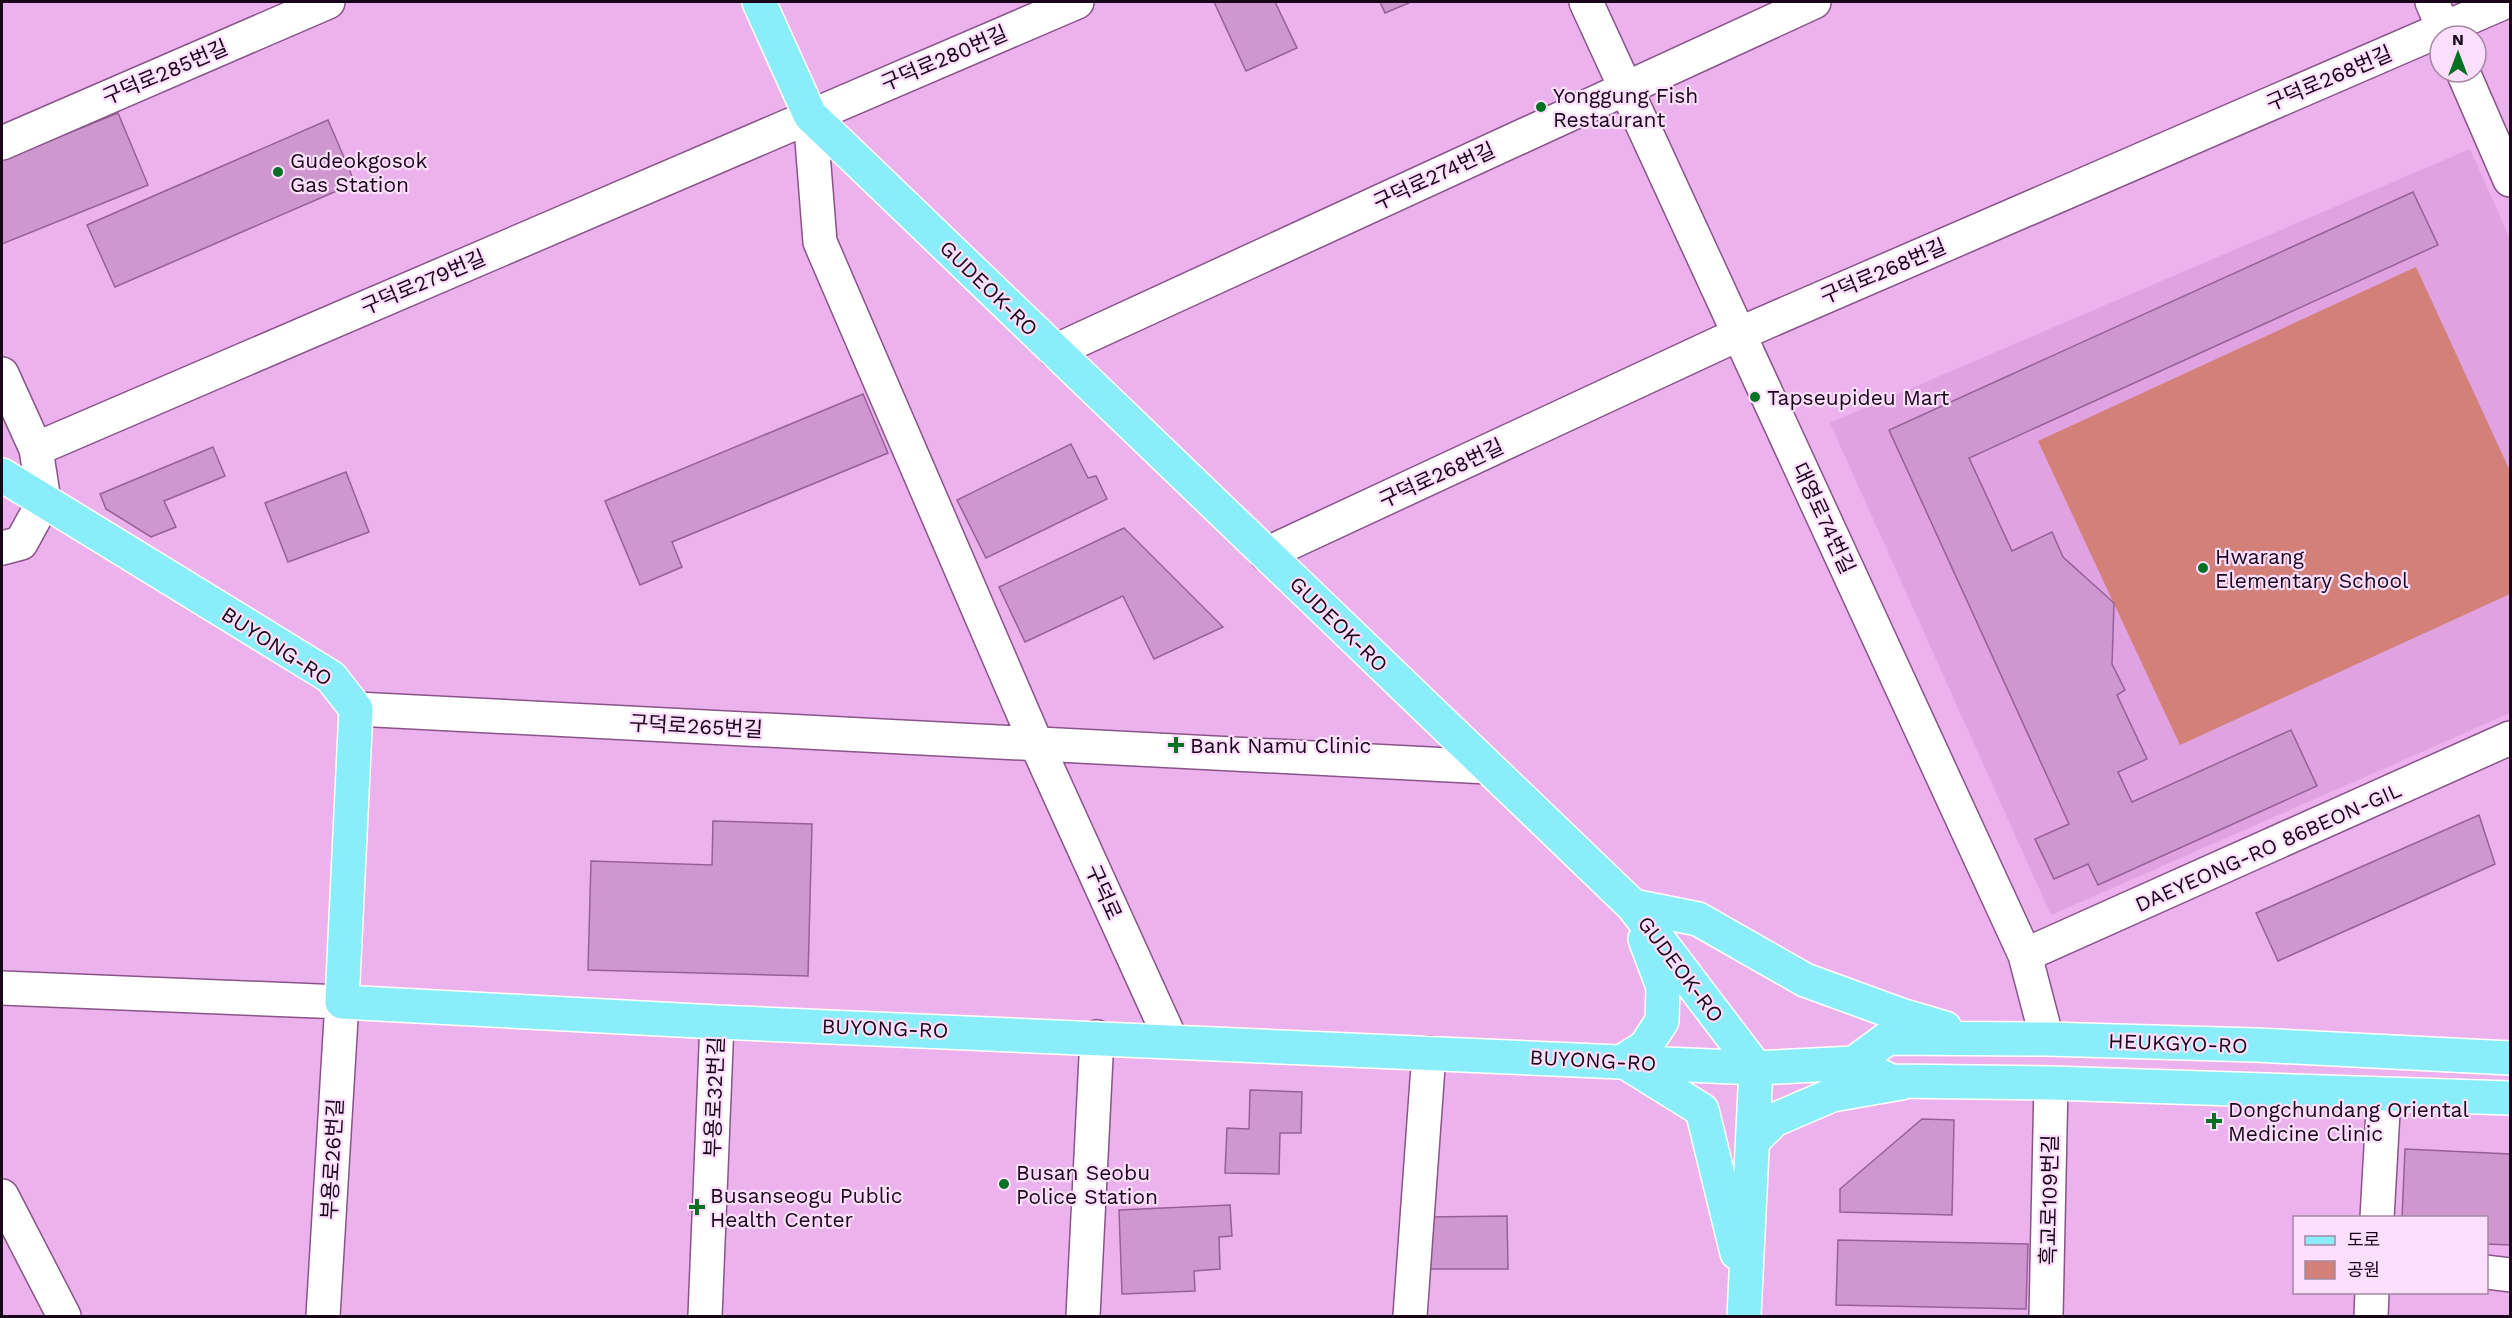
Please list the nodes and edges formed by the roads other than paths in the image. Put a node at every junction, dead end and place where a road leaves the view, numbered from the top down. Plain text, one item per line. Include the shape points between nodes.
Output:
1 (328, 2) edge
2 (759, 2) edge
3 (1077, 2) edge
4 (1586, 2) edge
5 (1814, 2) edge
6 (2505, 2) edge
7 (2441, 22) edge
8 (2468, 84) edge
9 (1625, 88) junction
10 (810, 115) junction
11 (2, 143) edge
12 (2511, 180) edge
13 (1739, 334) junction
14 (1055, 351) junction
15 (2, 374) edge
16 (36, 449) junction
17 (2, 475) edge
18 (44, 501) junction
19 (2, 548) edge
20 (1266, 554) junction
21 (356, 709) junction
22 (2511, 738) edge
23 (1036, 743) junction
24 (1488, 767) junction
25 (1633, 906) junction
26 (2025, 955) junction
27 (2, 988) edge
28 (342, 1002) junction
29 (717, 1022) junction
30 (1097, 1037) junction
31 (1982, 1039) junction
32 (2047, 1039) junction
33 (1171, 1040) junction
34 (1429, 1053) junction
35 (2511, 1058) edge
36 (1623, 1061) junction
37 (1854, 1063) junction
38 (1756, 1068) junction
39 (1909, 1081) junction
40 (2051, 1083) junction
41 (2384, 1094) junction
42 (2511, 1098) edge
43 (1753, 1141) junction
44 (2, 1196) edge
45 (2377, 1216) edge
46 (2488, 1272) edge
47 (2511, 1275) edge
48 (2372, 1294) edge
49 (1745, 1304) edge
50 (64, 1317) edge
51 (323, 1317) edge
52 (705, 1317) edge
53 (1083, 1317) edge
54 (1410, 1317) edge
55 (2046, 1317) edge
56 (2371, 1317) edge

1 - 11 street, 구덕로285번길
2 - 10 main road, GUDEOK-RO
3 - 10 street, 구덕로280번길
4 - 9 street, 대영로74번길
5 - 9 street, 구덕로274번길
6 - 7 street, 구덕로268번길
7 - 13 street, 구덕로268번길
8 - 12 street
9 - 13 street, 대영로74번길
9 - 14 street, 구덕로274번길
10 - 14 main road, GUDEOK-RO
10 - 16 street, 구덕로279번길
10 - 23 street via 820,242
13 - 20 street, 구덕로268번길
13 - 26 street, 대영로74번길
14 - 20 main road, GUDEOK-RO
15 - 16 street
16 - 18 street
17 - 18 main road, BUYONG-RO
18 - 19 street via 21,543
18 - 21 main road, BUYONG-RO via 331,677
20 - 24 main road, GUDEOK-RO
21 - 23 street, 구덕로265번길
21 - 28 main road
22 - 26 street, DAEYEONG-RO 86BEON-GIL
23 - 24 street, 구덕로265번길
23 - 33 street, 구덕로
24 - 25 main road, GUDEOK-RO
25 - 31 main road via 1698,920 1805,980
25 - 36 main road via 1663,987 1662,1021 1646,1047
25 - 38 main road, GUDEOK-RO
26 - 32 street, 대영로74번길
27 - 28 street, BUYONG-RO
28 - 29 main road, BUYONG-RO
28 - 51 street, 부용로26번길
29 - 30 main road, BUYONG-RO
29 - 52 street, 부용로32번길
30 - 33 main road, BUYONG-RO
30 - 53 street
31 - 32 main road, HEUKGYO-RO
31 - 37 main road, HEUKGYO-RO via 1888,1038
32 - 35 main road, HEUKGYO-RO
33 - 34 main road, BUYONG-RO
34 - 36 main road, BUYONG-RO
34 - 54 street
36 - 38 main road, BUYONG-RO
36 - 49 main road via 1702,1110
37 - 38 main road, HEUKGYO-RO
37 - 39 main road, HEUKGYO-RO via 1891,1081
38 - 43 main road
39 - 40 main road, HEUKGYO-RO
39 - 43 main road via 1832,1095 1774,1120
40 - 41 main road, HEUKGYO-RO
40 - 55 street, 흑교로109번길
41 - 42 main road, HEUKGYO-RO
41 - 45 street
43 - 49 main road
44 - 50 street
46 - 47 street
48 - 56 street

